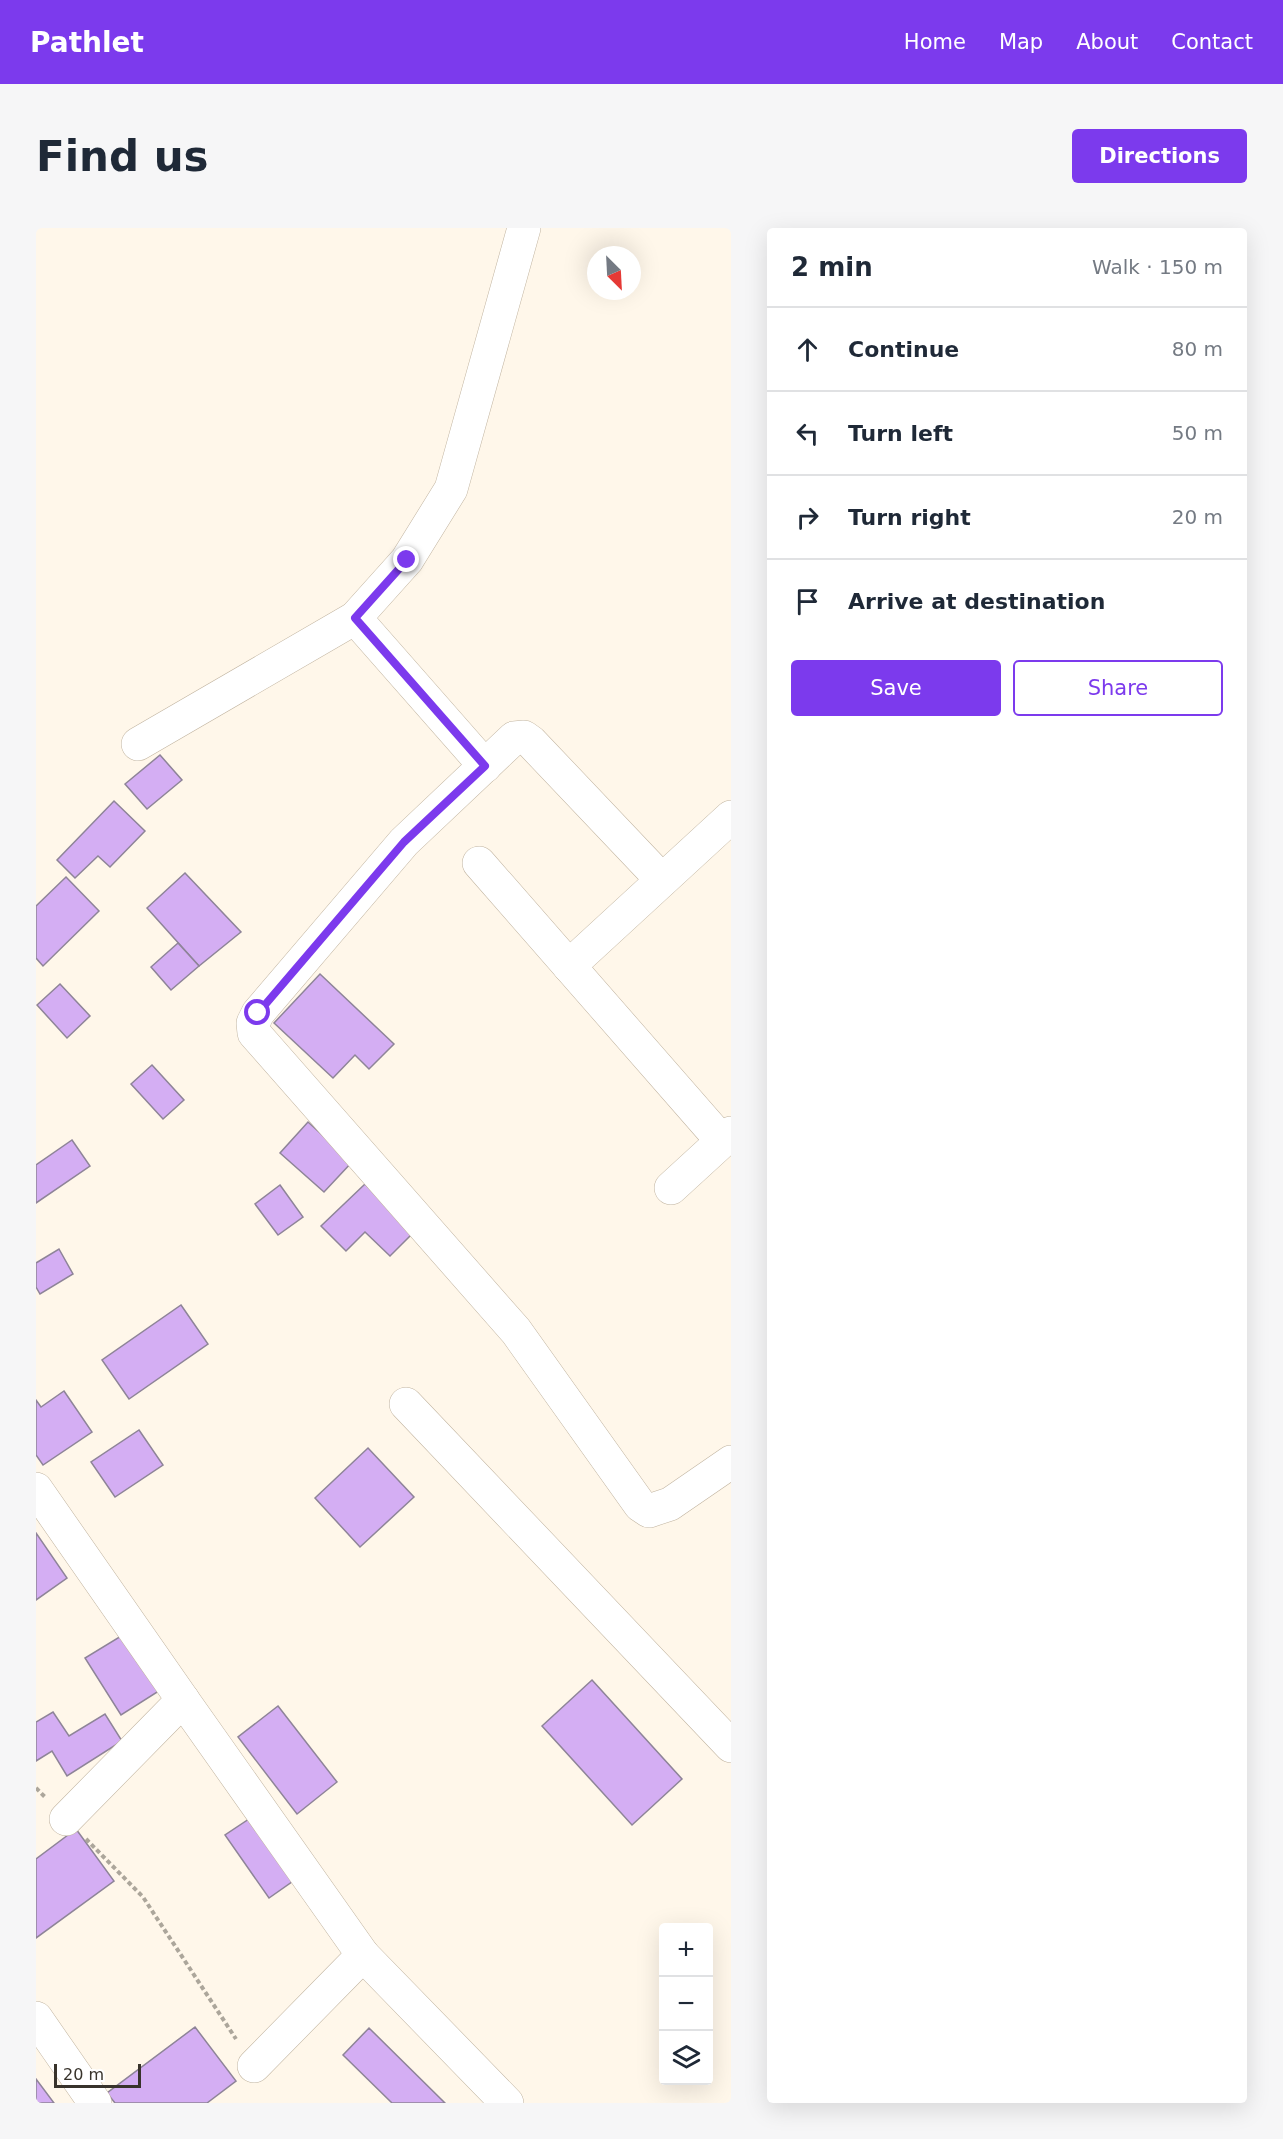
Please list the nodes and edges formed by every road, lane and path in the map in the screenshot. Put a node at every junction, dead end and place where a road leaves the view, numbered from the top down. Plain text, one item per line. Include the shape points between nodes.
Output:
1 (524, 228) edge
2 (355, 618) junction
3 (138, 744) dead end
4 (485, 766) junction
5 (731, 817) edge
6 (479, 863) dead end
7 (662, 880) junction
8 (569, 966) junction
9 (727, 1137) edge
10 (671, 1188) dead end
11 (406, 1404) dead end
12 (731, 1462) edge
13 (36, 1489) edge
14 (183, 1700) junction
15 (731, 1746) edge
16 (36, 1788) edge
17 (66, 1819) junction
18 (363, 1955) junction
19 (40, 2034) edge
20 (254, 2066) joint
21 (95, 2103) edge
22 (507, 2103) edge

1 - 2 street via 452,489 407,560
2 - 3 street
2 - 4 street
4 - 7 street via 514,738 524,736
4 - 12 street via 404,842 258,1013 254,1033 516,1331 640,1505 649,1511 670,1504
5 - 7 street
6 - 8 street
7 - 8 street
8 - 9 street
9 - 10 street
11 - 15 street
13 - 14 street
14 - 17 street
14 - 18 street
16 - 17 path
17 - 20 path via 143,1897
18 - 20 street
18 - 22 street
19 - 21 street

